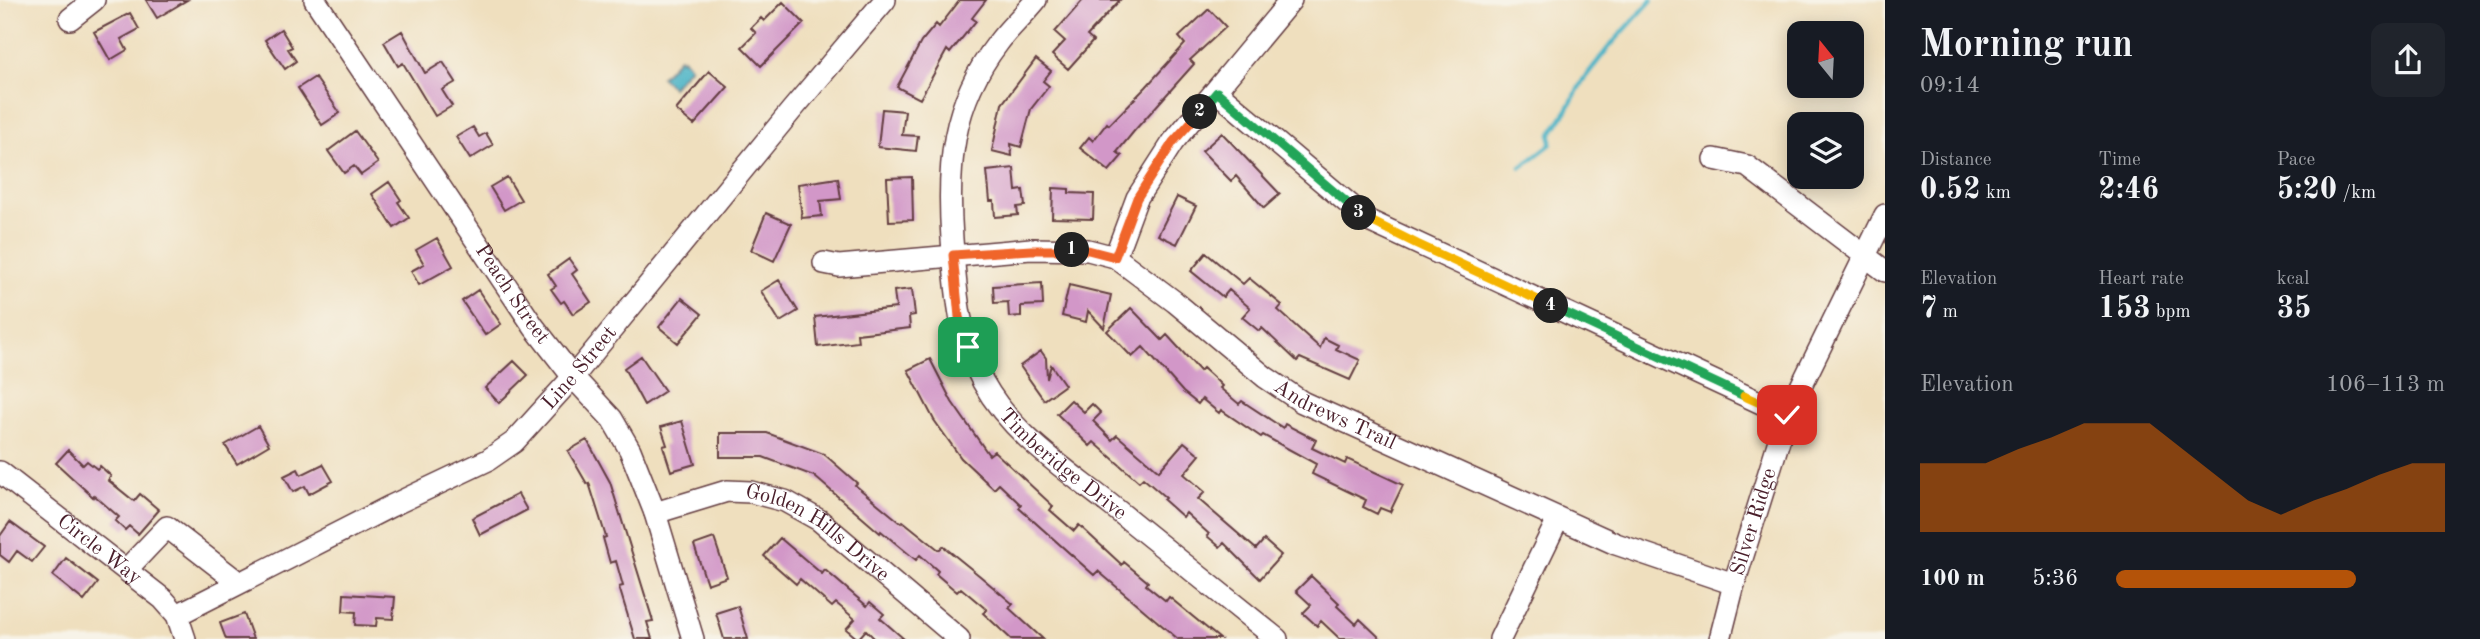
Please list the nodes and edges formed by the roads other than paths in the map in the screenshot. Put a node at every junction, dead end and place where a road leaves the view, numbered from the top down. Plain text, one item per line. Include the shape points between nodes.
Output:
1 (94, 0) edge
2 (315, 0) edge
3 (885, 0) edge
4 (1036, 0) edge
5 (1291, 0) edge
6 (71, 19) dead end
7 (1217, 92) junction
8 (1714, 159) dead end
9 (1885, 215) edge
10 (1865, 254) junction
11 (953, 255) junction
12 (1115, 257) junction
13 (824, 263) dead end
14 (1885, 271) edge
15 (573, 377) junction
16 (1787, 415) junction
17 (0, 472) edge
18 (654, 513) junction
19 (1558, 519) junction
20 (127, 569) junction
21 (238, 582) junction
22 (1734, 584) junction
23 (177, 615) junction
24 (185, 639) edge
25 (693, 639) edge
26 (959, 639) edge
27 (1278, 639) edge
28 (1500, 639) edge
29 (1720, 639) edge

1 - 6 street
2 - 15 street, Peach Street via 450,205
3 - 15 street, Line Street
4 - 11 street, Timberidge Drive via 981,66 955,131 950,205
5 - 7 street
7 - 12 street via 1173,142 1137,198
7 - 16 street via 1369,220
8 - 10 street via 1747,166
9 - 10 street, Silver Ridge
10 - 14 street
10 - 16 street, Silver Ridge
11 - 12 street, Andrews Trail via 1088,250
11 - 13 street, Andrews Trail via 839,266
11 - 27 street, Timberidge Drive via 959,317 968,347 984,383 1009,420
12 - 19 street, Andrews Trail via 1302,402
15 - 18 street, Peach Street via 612,419 630,450
15 - 21 street, Line Street via 514,442 488,460
16 - 22 street, Silver Ridge
17 - 20 street, Circle Way
18 - 25 street, Peach Street
18 - 26 street, Golden Hills Drive via 727,491 785,501 820,520
19 - 22 street, Andrews Trail
19 - 28 street
20 - 21 street via 167,527
20 - 23 street, Circle Way
21 - 23 street, Line Street
22 - 29 street, Silver Ridge
23 - 24 street, Circle Way

